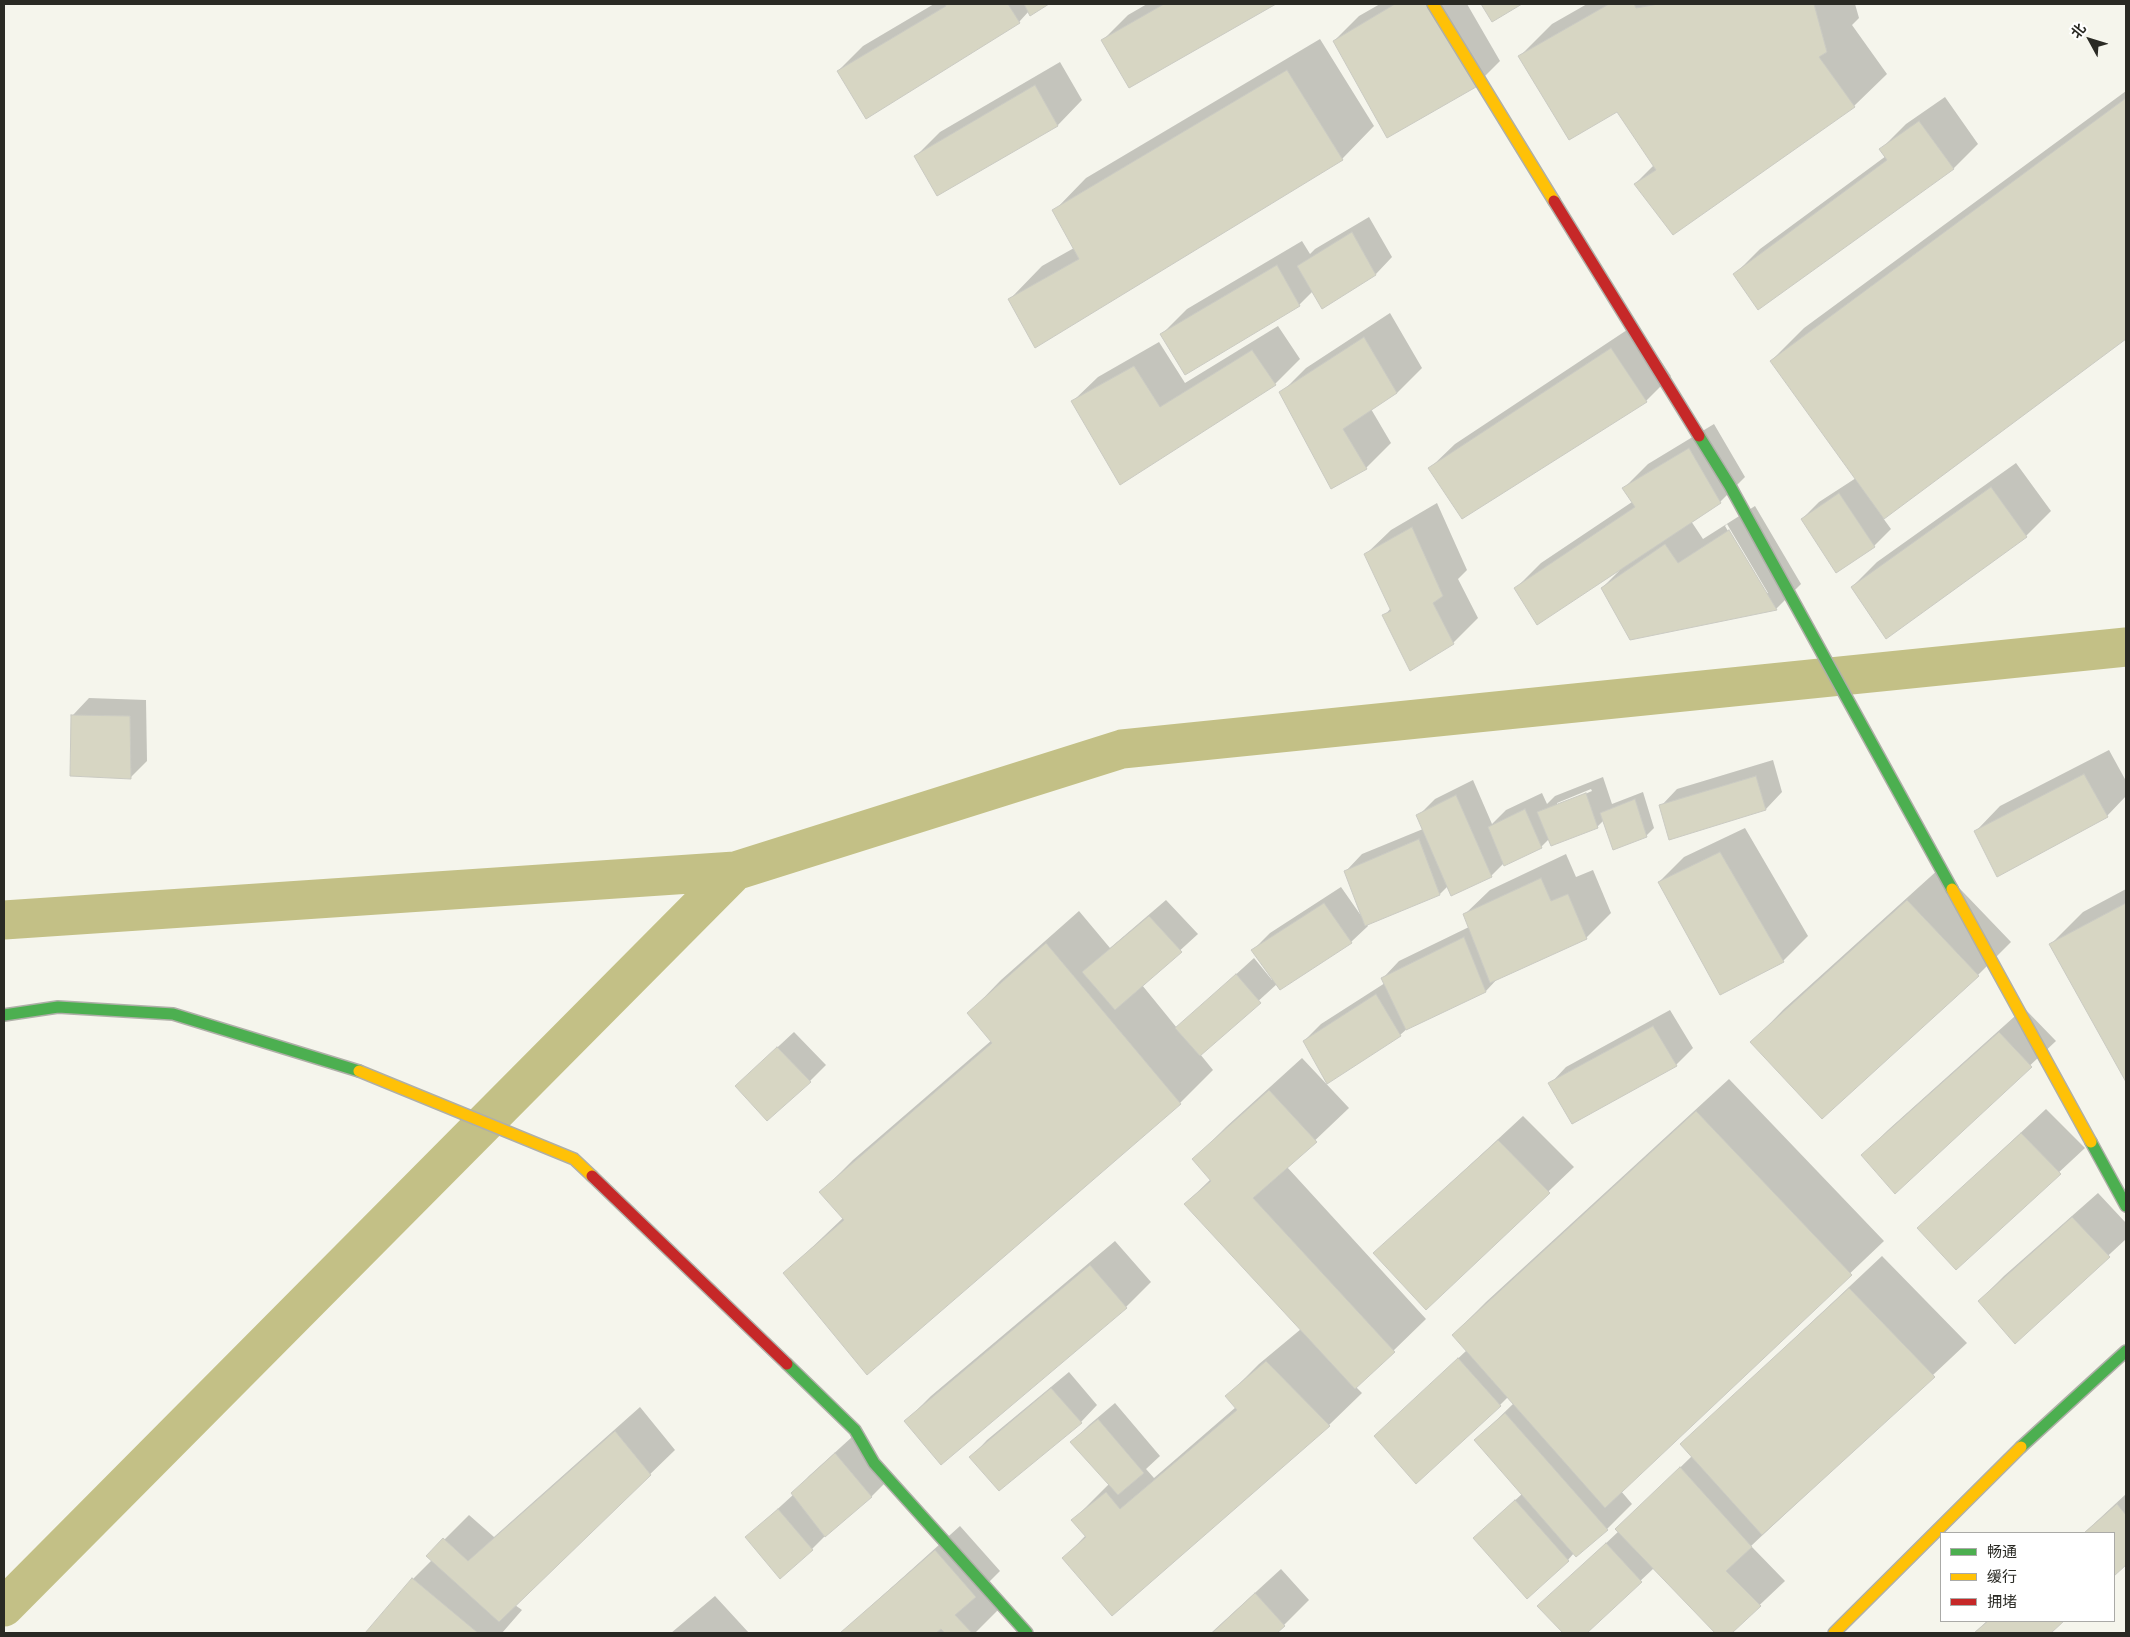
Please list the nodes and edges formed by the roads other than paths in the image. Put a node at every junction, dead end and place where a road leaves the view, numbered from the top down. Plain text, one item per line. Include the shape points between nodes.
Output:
1 (1433, 4) edge
2 (4, 1015) edge
3 (2126, 1206) edge
4 (2126, 1351) edge
5 (1027, 1633) edge
6 (1834, 1633) edge

1 - 3 street via 1730,486
2 - 5 street via 58,1007 173,1014 342,1066 574,1159 855,1430 874,1463
4 - 6 street via 2040,1428

